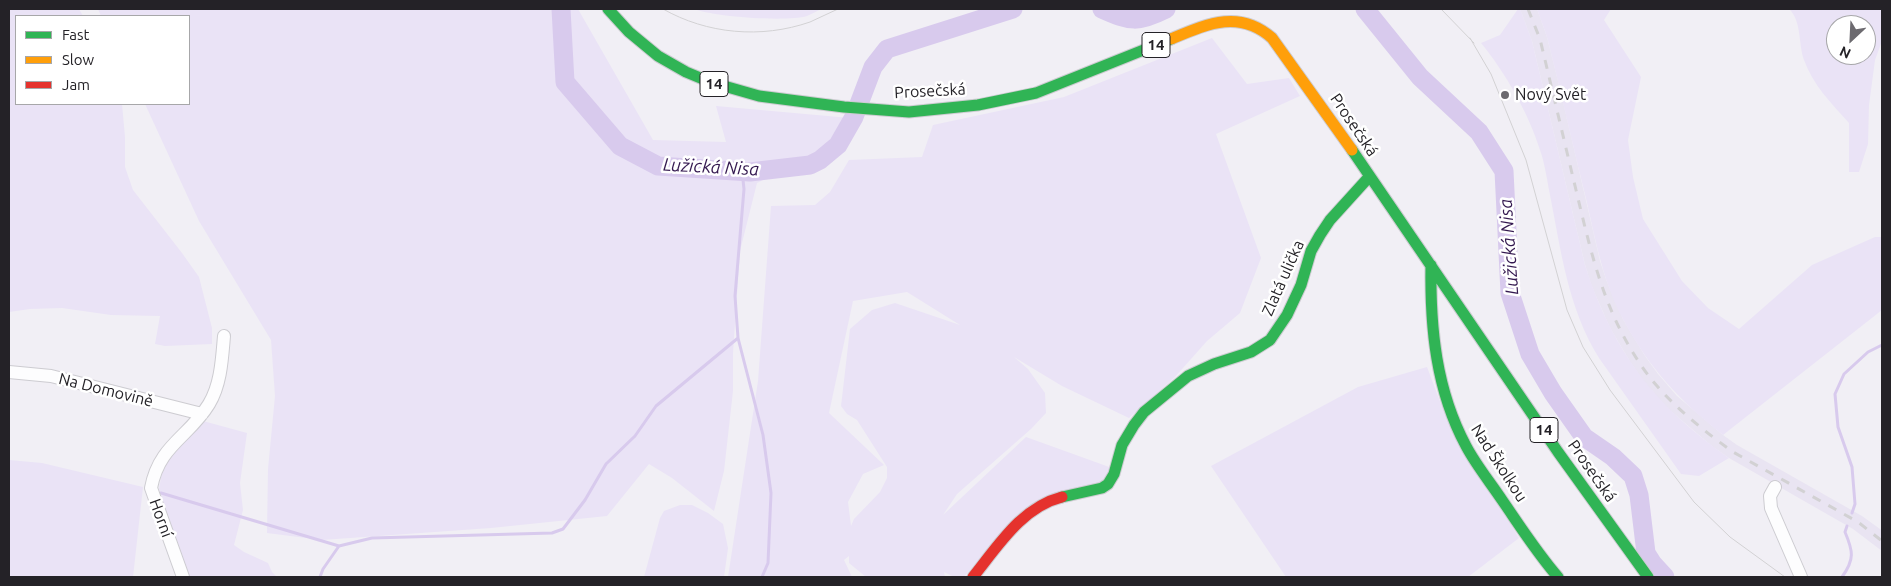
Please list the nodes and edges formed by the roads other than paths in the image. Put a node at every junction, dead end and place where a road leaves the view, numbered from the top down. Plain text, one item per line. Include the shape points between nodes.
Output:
1 (608, 9) edge
2 (1369, 177) junction
3 (1431, 265) junction
4 (224, 336) dead end
5 (9, 372) edge
6 (202, 414) junction
7 (1775, 487) dead end
8 (182, 577) edge
9 (973, 577) edge
10 (1558, 577) edge
11 (1648, 577) edge
12 (1801, 577) edge

1 - 2 main road, Prosečská / 14 via 658,56 702,79 737,91 844,107 910,112 978,105 1036,93 1210,23 1239,21 1264,31 1272,38
2 - 3 main road, Prosečská / 14
2 - 9 main road, Zlatá ulička via 1320,234 1311,251 1301,286 1270,340 1251,352 1188,376 1144,412 1122,445 1108,484 1043,503 1008,536
3 - 10 main road, Nad Školkou via 1430,304 1437,362 1457,428 1467,449 1539,556
3 - 11 main road, Prosečská / 14 via 1558,452
4 - 6 street, Horní via 216,388
5 - 6 street, Na Domovině via 51,376
6 - 8 street, Horní via 166,451 153,474 151,488
7 - 12 street via 1770,496 1771,508

